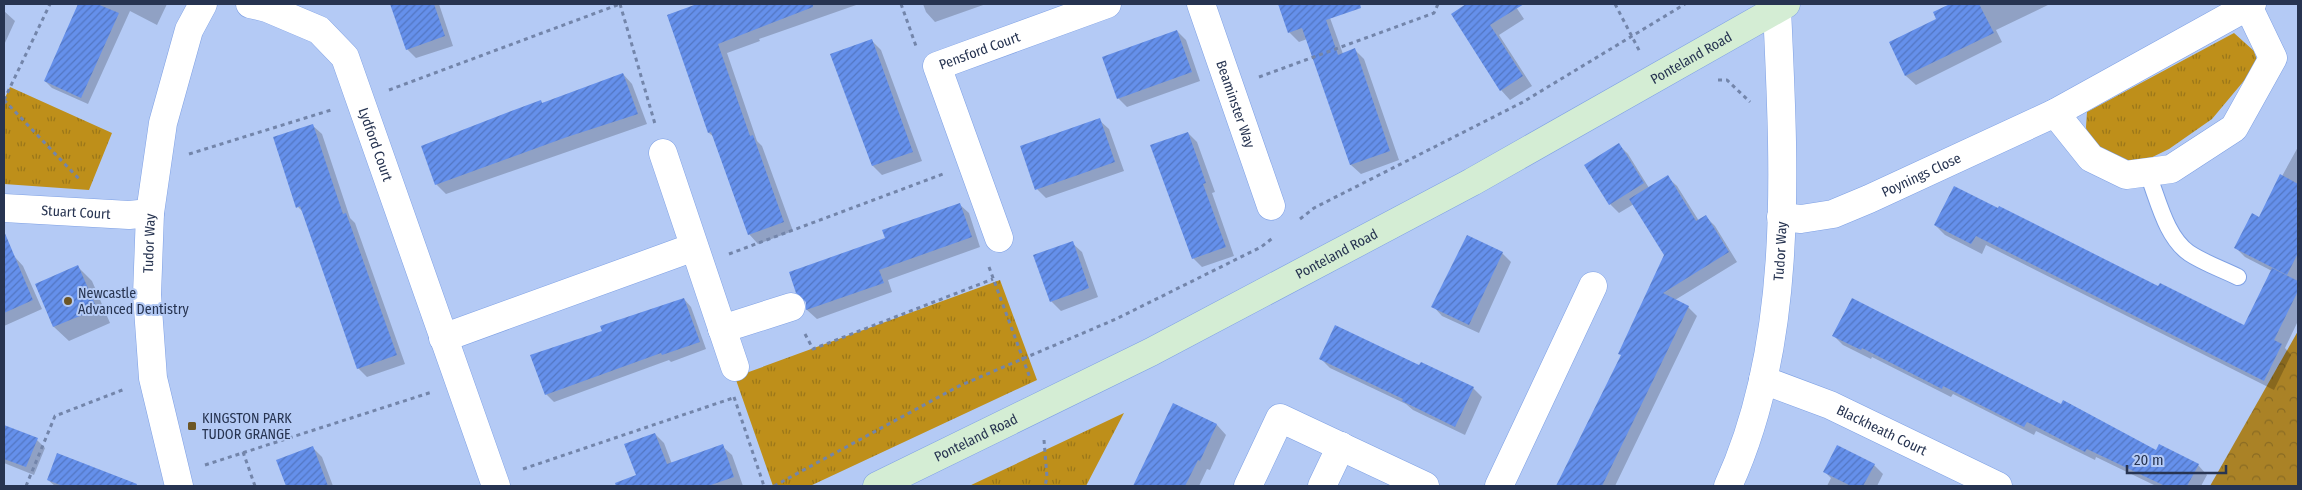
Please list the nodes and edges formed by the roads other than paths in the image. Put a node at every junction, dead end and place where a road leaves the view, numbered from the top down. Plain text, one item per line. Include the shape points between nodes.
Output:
1 (202, 4) edge
2 (250, 4) edge
3 (1107, 4) edge
4 (1201, 4) edge
5 (2250, 5) edge
6 (1782, 6) edge
7 (2055, 113) junction
8 (664, 153) road end
9 (2147, 172) junction
10 (1271, 206) dead end
11 (4, 208) edge
12 (150, 213) junction
13 (1781, 218) junction
14 (999, 238) road end
15 (697, 256) junction
16 (2238, 277) dead end
17 (1593, 286) dead end
18 (790, 307) road end
19 (722, 329) junction
20 (443, 338) junction
21 (735, 367) road end
22 (1763, 380) junction
23 (1341, 446) junction
24 (177, 480) edge
25 (495, 483) edge
26 (877, 486) edge
27 (1248, 486) edge
28 (1322, 486) edge
29 (1424, 486) edge
30 (1499, 486) edge
31 (1728, 486) edge
32 (1998, 486) edge

1 - 12 street, Tudor Way via 189,30 162,123
2 - 20 street, Lydford Court via 319,30 345,57
3 - 14 street, Pensford Court via 937,66
4 - 10 street, Beaminster Way
5 - 7 street, Poynings Close
5 - 9 street, Poynings Close via 2273,58 2234,128 2171,168
6 - 13 street, Tudor Way
6 - 26 main road, Ponteland Road via 1472,182 1159,348
7 - 9 street, Poynings Close via 2091,158 2126,175
7 - 13 street, Poynings Close via 1833,214 1801,219
8 - 15 street
9 - 16 lane via 2171,231 2182,247
11 - 12 street, Stuart Court via 128,215
12 - 24 street, Tudor Way via 147,295 153,378
13 - 22 street, Tudor Way via 1777,295
15 - 19 street
15 - 20 street
17 - 30 street
18 - 19 street
19 - 21 street
20 - 25 street, Lydford Court
22 - 31 street, Tudor Way via 1745,444
22 - 32 street, Blackheath Court via 1830,405
23 - 27 street via 1280,418
23 - 28 street
23 - 29 street

